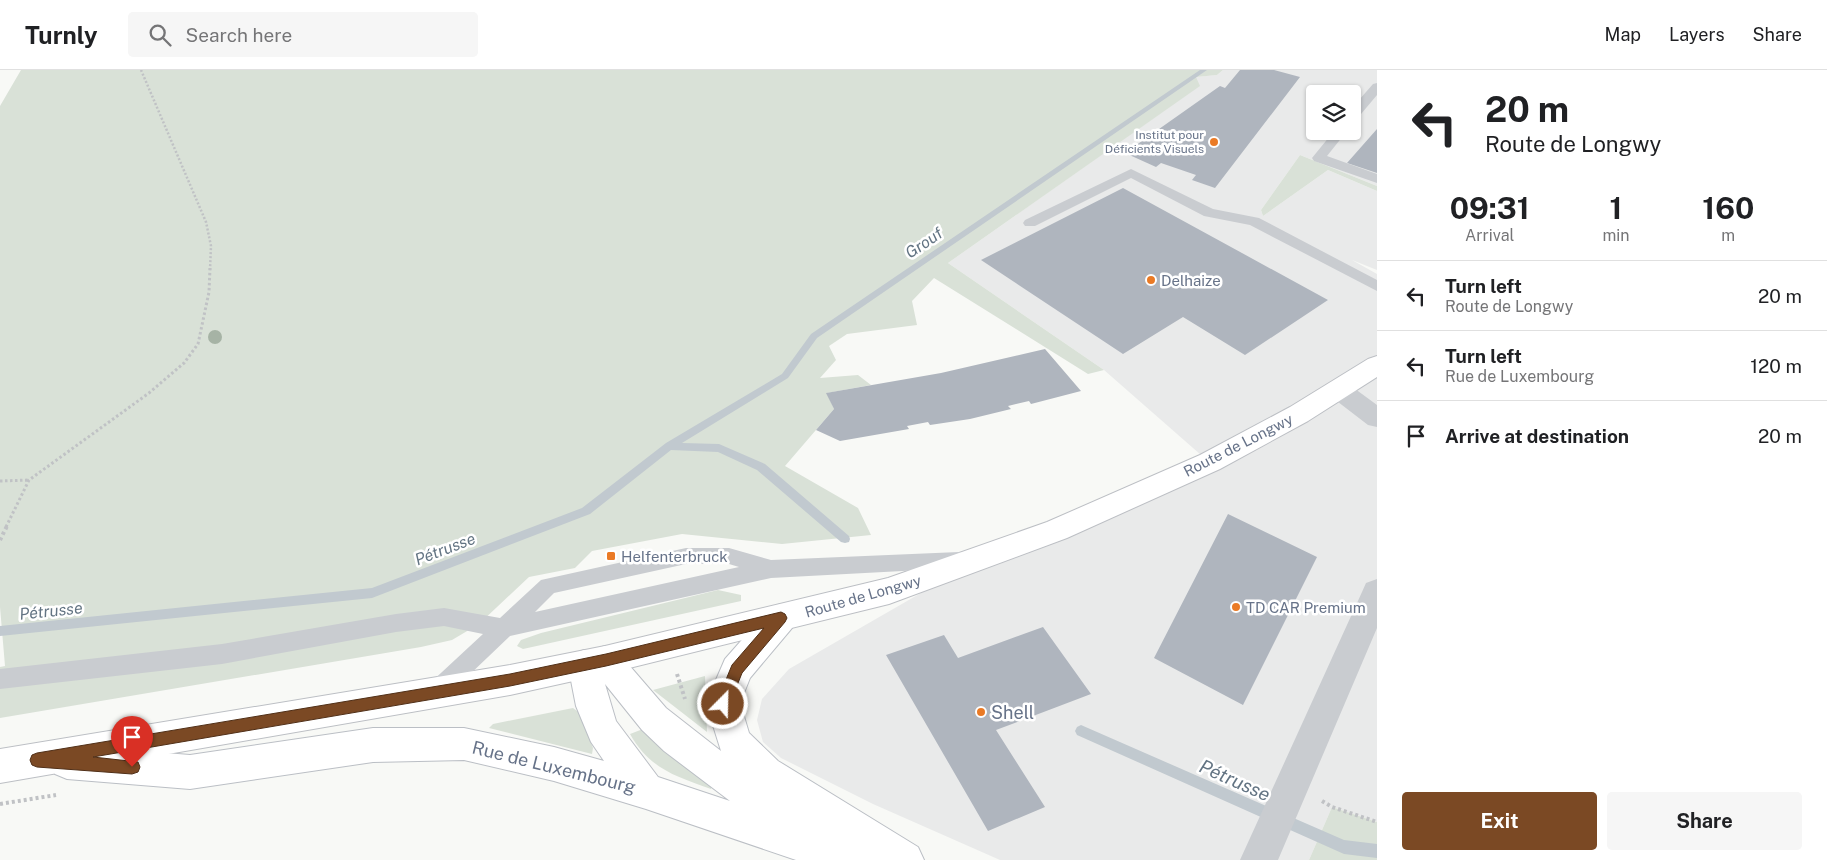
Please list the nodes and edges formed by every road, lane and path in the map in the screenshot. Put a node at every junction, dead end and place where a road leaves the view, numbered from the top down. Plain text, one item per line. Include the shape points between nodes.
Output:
1 (141, 70) edge
2 (1377, 87) edge
3 (1361, 106) edge
4 (1334, 140) edge
5 (1377, 179) edge
6 (1030, 223) dead end
7 (1377, 286) edge
8 (1377, 365) edge
9 (1338, 389) junction
10 (1377, 418) edge
11 (29, 480) junction
12 (0, 481) edge
13 (0, 540) edge
14 (980, 559) junction
15 (772, 569) junction
16 (1377, 592) edge
17 (781, 618) junction
18 (503, 628) junction
19 (595, 663) junction
20 (0, 679) edge
21 (435, 693) junction
22 (37, 760) junction
23 (0, 766) edge
24 (1294, 783) junction
25 (646, 791) junction
26 (1377, 822) edge
27 (1261, 855) edge
28 (851, 860) edge
29 (886, 860) edge
30 (905, 860) edge

1 - 11 path via 206,222 211,246 209,292 198,344 184,363 149,393
2 - 3 lane
4 - 5 lane via 1319,158
6 - 7 lane via 1131,172 1209,214 1254,221
8 - 9 main road, Route de Longwy
9 - 10 street
9 - 14 main road, Route de Longwy via 1210,462 1058,530
11 - 12 path
11 - 13 path
14 - 15 lane
14 - 17 main road, Route de Longwy via 889,591
15 - 18 lane
15 - 18 lane via 729,556 686,556 548,586
16 - 24 street
17 - 19 main road, Route de Longwy
17 - 30 main road via 737,669 723,704 734,742 764,772
18 - 20 lane via 444,617 222,654
18 - 21 lane
19 - 21 main road, Route de Longwy
19 - 25 main road via 593,706 603,731
19 - 29 main road via 676,739 754,797
21 - 22 main road, Route de Longwy
22 - 23 main road, Route de Longwy
22 - 25 main road, Rue de Luxembourg via 190,772 373,745 464,744 554,764
24 - 26 path via 1332,807
24 - 27 street
25 - 28 main road, Rue de Luxembourg

